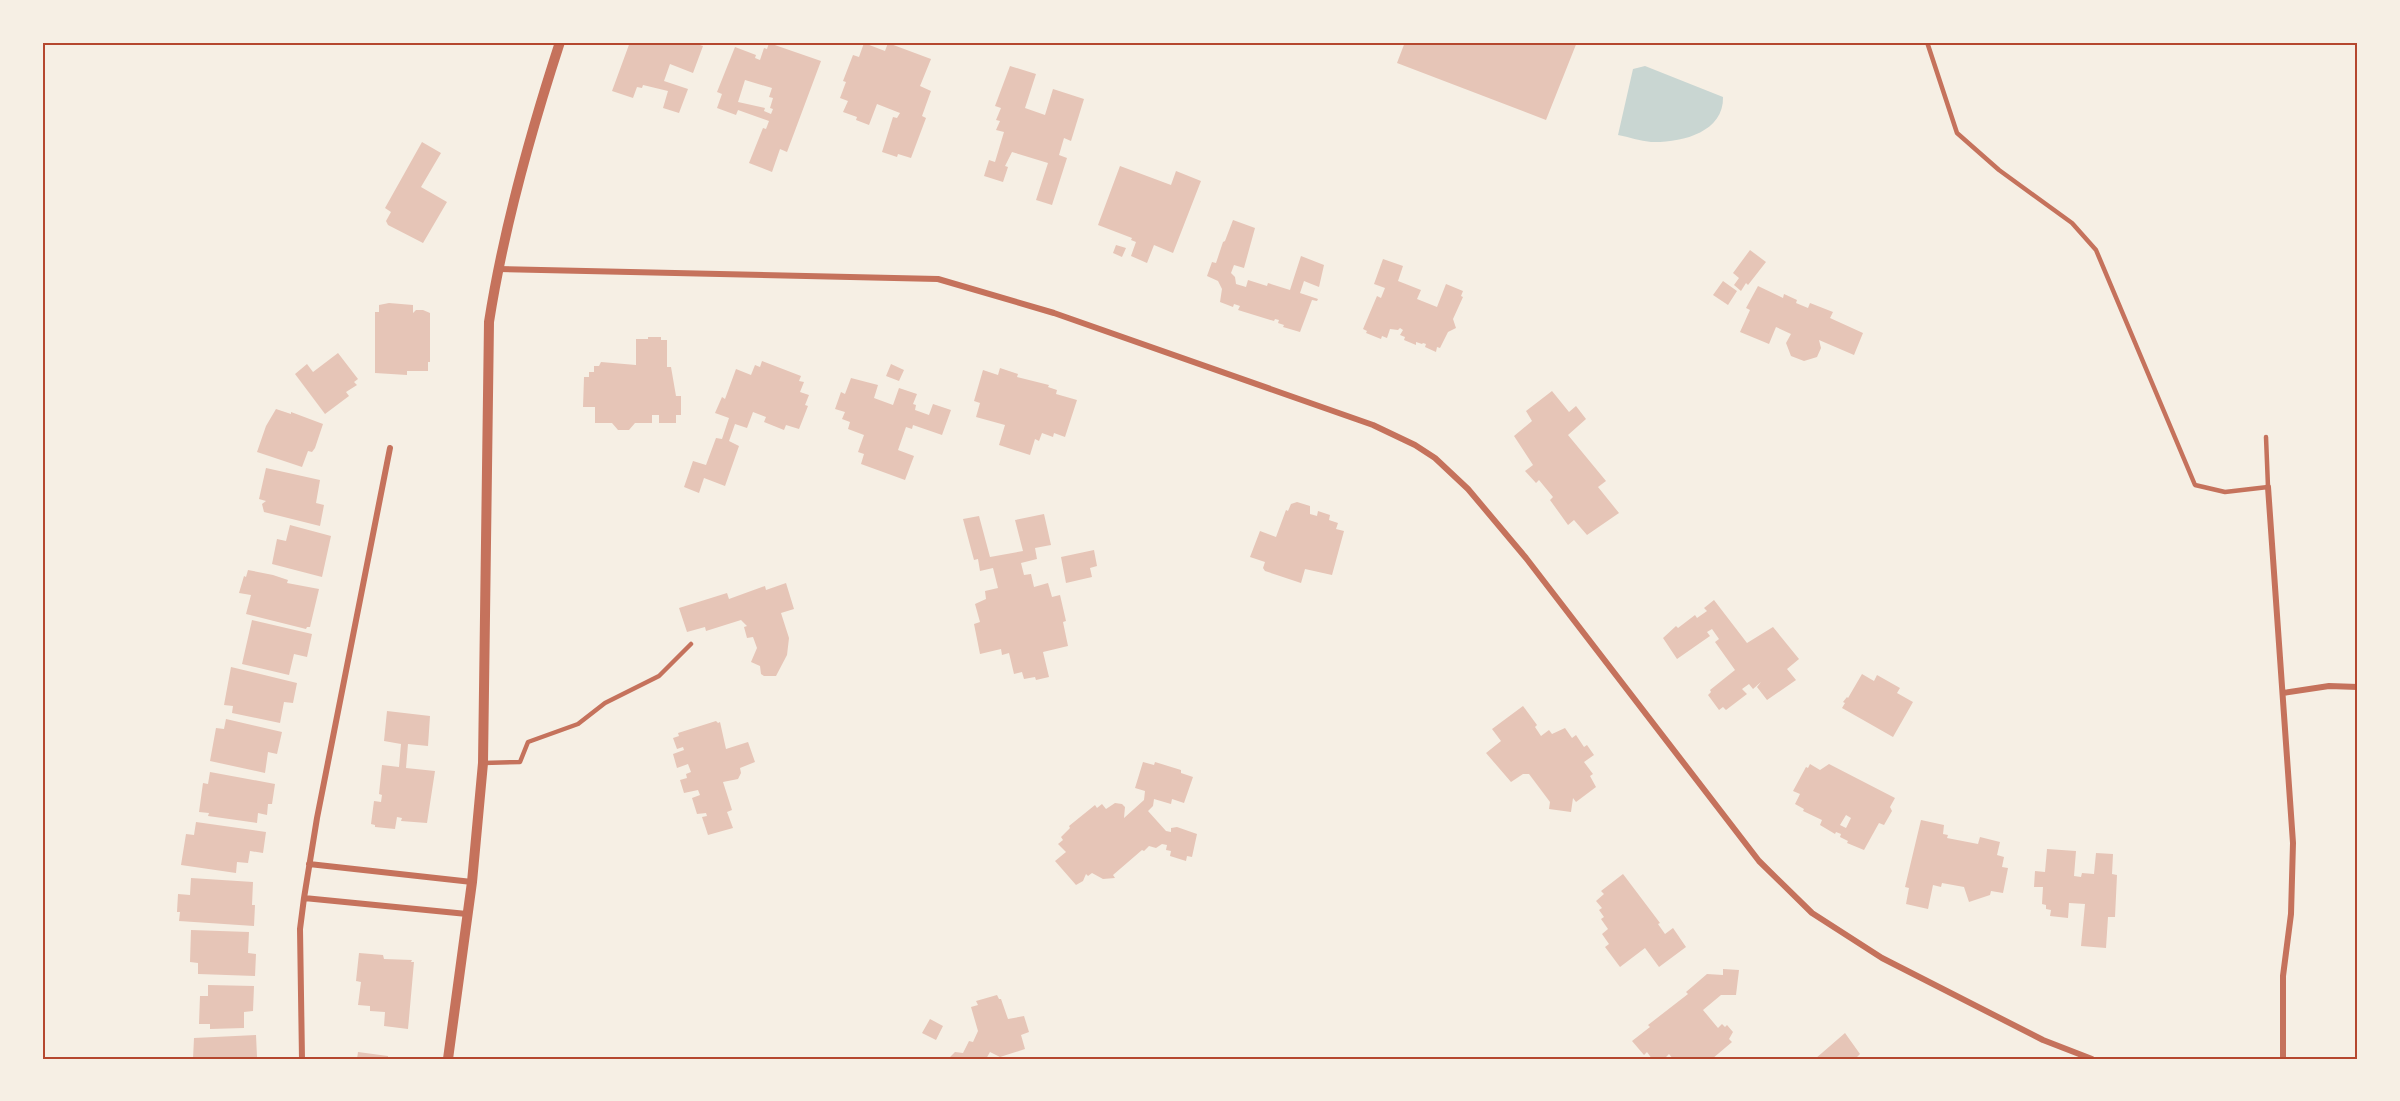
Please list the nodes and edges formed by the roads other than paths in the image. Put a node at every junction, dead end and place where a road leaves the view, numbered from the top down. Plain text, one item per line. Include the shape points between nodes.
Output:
1 (560, 42) edge
2 (1928, 42) edge
3 (497, 269) junction
4 (2266, 437) dead end
5 (390, 447) dead end
6 (2268, 487) junction
7 (691, 644) dead end
8 (2358, 687) edge
9 (2283, 693) junction
10 (483, 763) junction
11 (309, 864) junction
12 (472, 882) junction
13 (304, 898) junction
14 (467, 914) junction
15 (302, 1059) edge
16 (448, 1059) edge
17 (2092, 1059) edge
18 (2283, 1059) edge

1 - 3 street via 538,108
2 - 6 lane via 1957,133 1999,170 2072,223 2096,250 2195,485 2225,492
3 - 10 street via 489,322
3 - 17 street via 938,279 1054,313 1373,425 1415,444 1468,489 1526,558 1759,861 1812,913 1891,963 2043,1040
4 - 6 lane
5 - 11 street
6 - 9 street
7 - 10 lane via 659,675 606,703 579,724 528,742 520,762
8 - 9 street via 2329,686
9 - 18 street via 2293,843 2291,914 2283,976
10 - 12 street
11 - 12 street
11 - 13 street
12 - 14 street
13 - 14 street
13 - 15 street via 300,940
14 - 16 street

